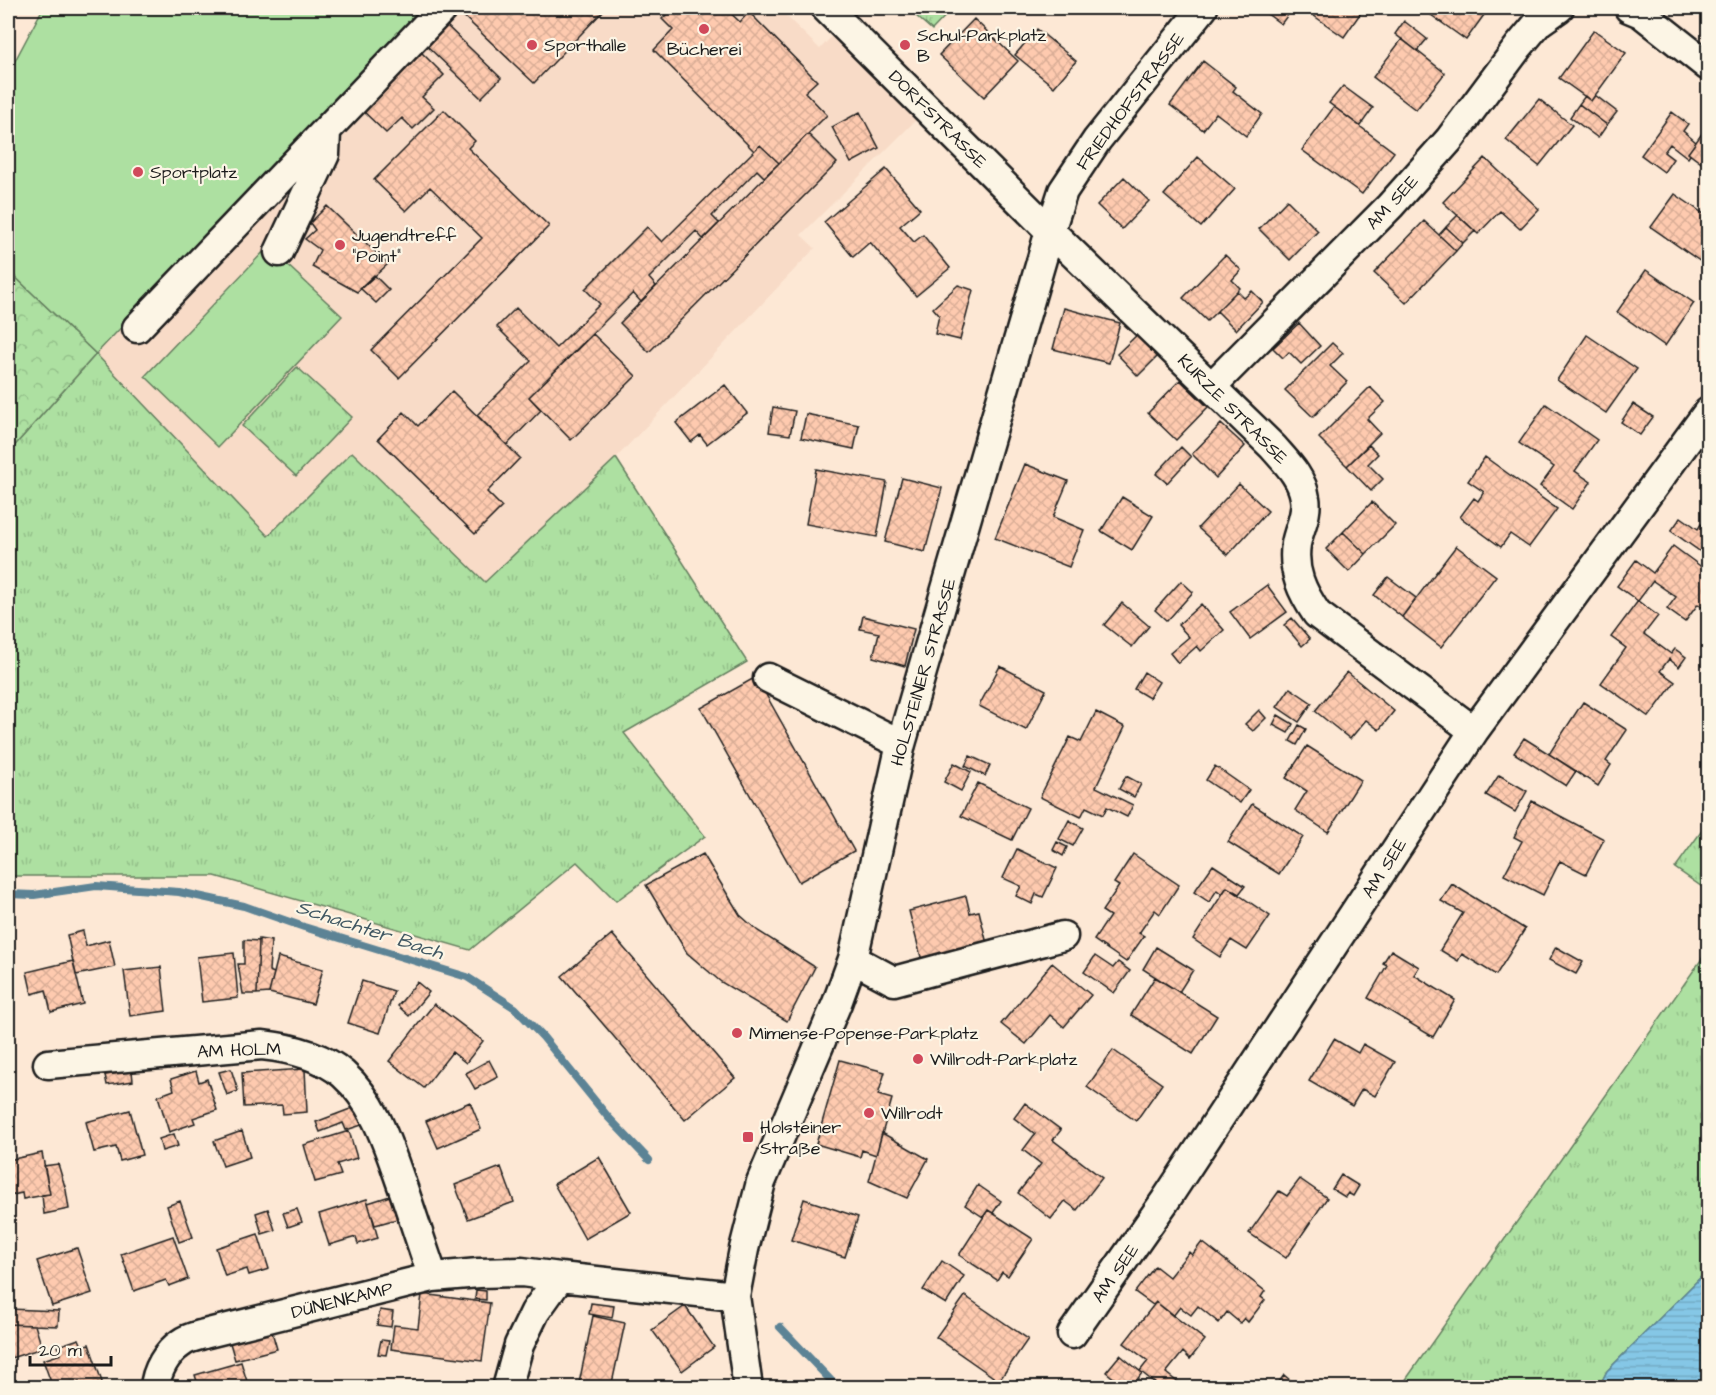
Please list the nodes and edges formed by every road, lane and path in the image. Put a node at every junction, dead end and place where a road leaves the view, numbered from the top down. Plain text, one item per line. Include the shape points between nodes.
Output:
1 (443, 8) edge
2 (826, 8) edge
3 (1203, 8) edge
4 (1559, 8) edge
5 (1629, 8) edge
6 (1708, 66) edge
7 (326, 132) junction
8 (1050, 231) junction
9 (279, 252) dead end
10 (137, 328) dead end
11 (1212, 386) junction
12 (1708, 412) edge
13 (768, 678) dead end
14 (1474, 731) junction
15 (901, 744) junction
16 (1063, 936) dead end
17 (854, 959) junction
18 (48, 1064) dead end
19 (433, 1277) junction
20 (560, 1277) junction
21 (735, 1296) junction
22 (1072, 1334) dead end
23 (155, 1388) edge
24 (507, 1388) edge
25 (748, 1388) edge

1 - 7 street
2 - 8 street, DORFSTRASSE
3 - 8 street, FRIEDHOFSTRASSE via 1096,140 1063,191
4 - 11 street, AM SEE via 1539,22 1519,45 1449,140 1390,206
5 - 6 street via 1641,13
7 - 9 street via 325,154
7 - 10 street
8 - 11 street, KURZE STRASSE
8 - 15 street, HOLSTEINER STRASSE
11 - 14 street, KURZE STRASSE via 1296,473 1305,498 1304,520 1296,543 1296,570 1302,593 1317,614
12 - 14 street, AM SEE
13 - 15 street
14 - 22 street, AM SEE via 1171,1191
15 - 17 street, HOLSTEINER STRASSE
16 - 17 street via 894,981
17 - 21 street, HOLSTEINER STRASSE via 761,1182
18 - 19 street, AM HOLM via 262,1045 291,1048 316,1058 342,1074 363,1098 383,1131
19 - 20 street, DÜNENKAMP via 522,1272
19 - 23 street, DÜNENKAMP via 182,1342 156,1375
20 - 21 street, DÜNENKAMP
20 - 24 street via 535,1312 519,1345
21 - 25 street, HOLSTEINER STRASSE

